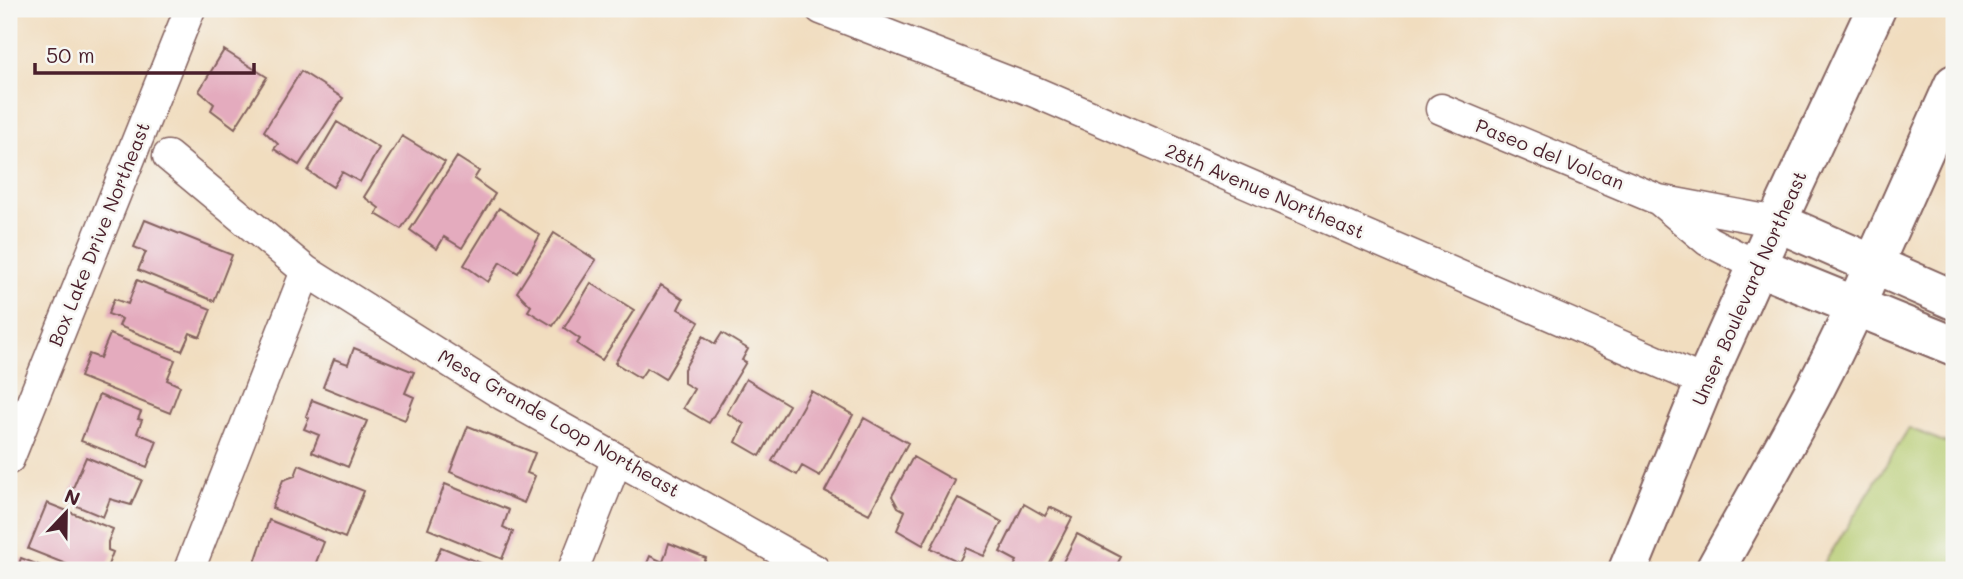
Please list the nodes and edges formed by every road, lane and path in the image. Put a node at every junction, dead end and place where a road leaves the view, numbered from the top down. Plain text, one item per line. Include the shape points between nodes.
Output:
1 (190, 9) edge
2 (821, 9) edge
3 (1876, 9) edge
4 (1954, 84) edge
5 (1441, 109) dead end
6 (167, 156) dead end
7 (1659, 200) junction
8 (1777, 222) junction
9 (1874, 264) junction
10 (1757, 267) junction
11 (306, 271) junction
12 (1954, 300) edge
13 (1856, 308) junction
14 (1954, 346) edge
15 (1705, 382) junction
16 (9, 459) edge
17 (617, 459) junction
18 (189, 570) edge
19 (573, 570) edge
20 (815, 570) edge
21 (1628, 570) edge
22 (1714, 570) edge

1 - 16 street, Box Lake Drive Northeast
2 - 15 street, 28th Avenue Northeast via 1035,92
3 - 8 main road, Unser Boulevard Northeast
4 - 9 main road
5 - 7 street, Paseo del Volcan
6 - 11 street, Mesa Grande Loop Northeast
7 - 8 street, Paseo del Volcan
7 - 10 street, Paseo del Volcan via 1708,241
8 - 9 main road, Paseo del Volcan
8 - 10 main road, Unser Boulevard Northeast
9 - 12 main road, Paseo del Volcan
9 - 13 main road
10 - 13 main road, Paseo del Volcan
10 - 15 main road, Unser Boulevard Northeast
11 - 17 street, Mesa Grande Loop Northeast via 503,395
11 - 18 street
13 - 14 main road, Paseo del Volcan
13 - 22 main road
15 - 21 main road, Unser Boulevard Northeast
17 - 19 street
17 - 20 street, Mesa Grande Loop Northeast

